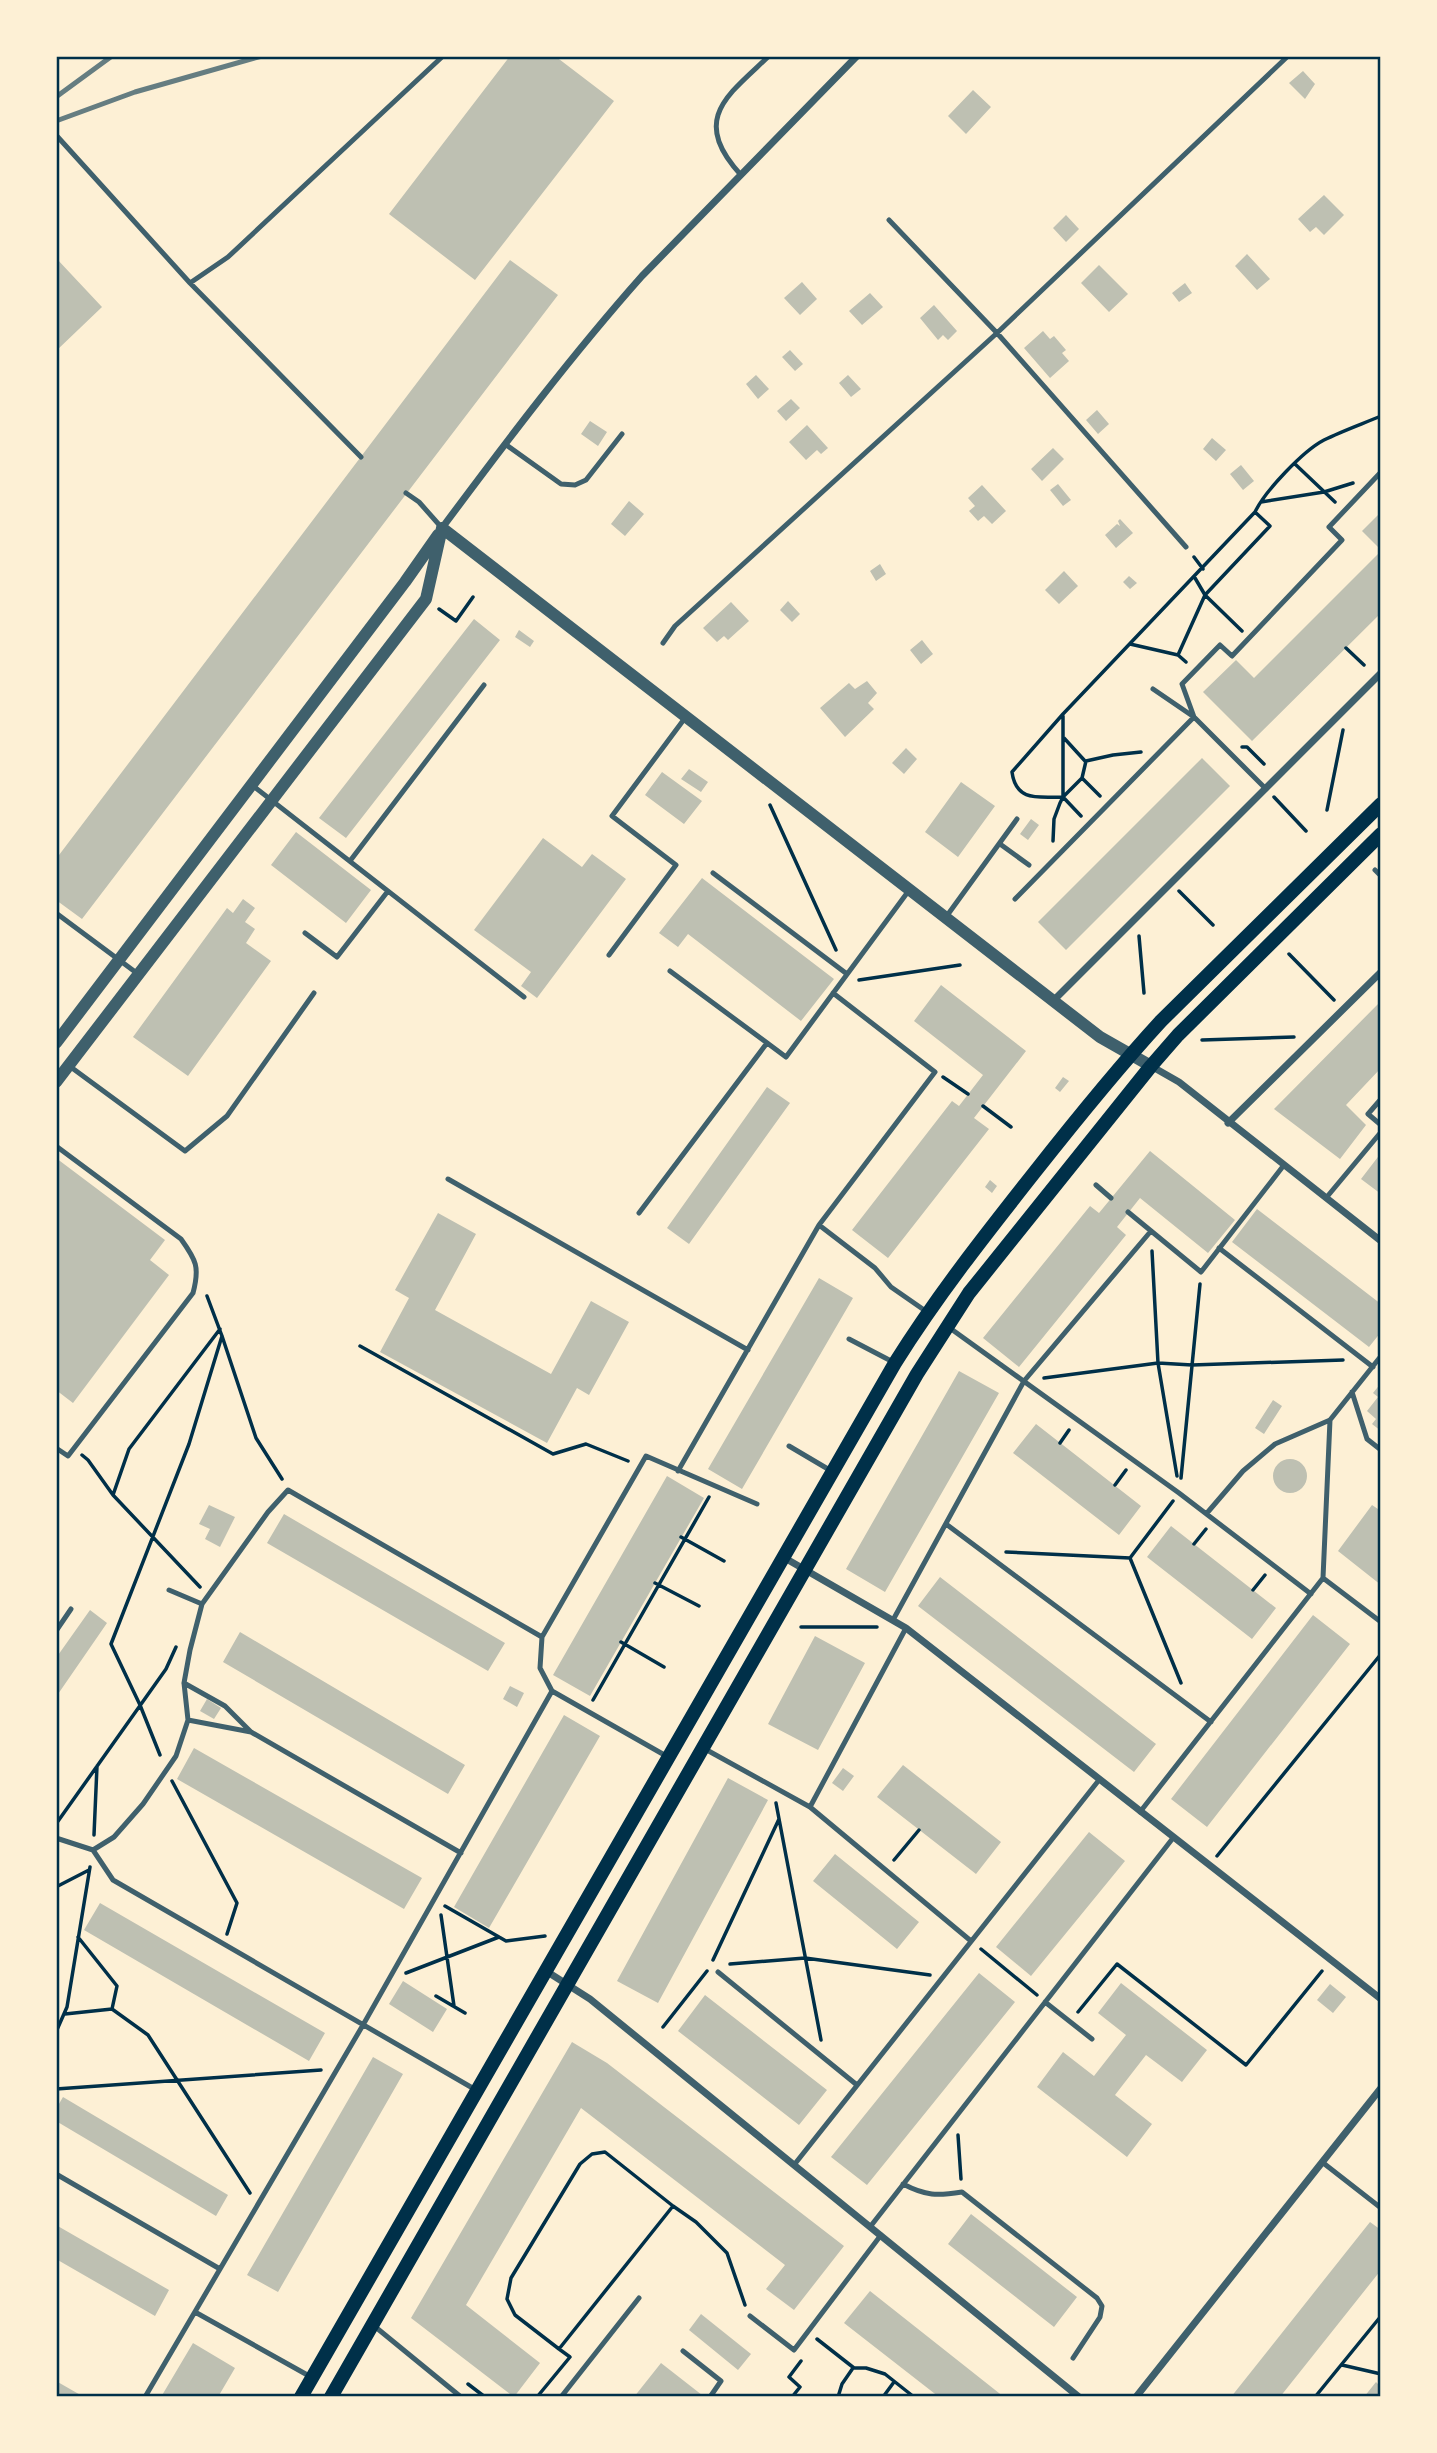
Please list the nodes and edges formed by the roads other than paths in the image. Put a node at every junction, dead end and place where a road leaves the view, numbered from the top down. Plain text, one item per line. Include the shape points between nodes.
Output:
1 (443, 56) edge
2 (769, 56) edge
3 (857, 56) edge
4 (1288, 56) edge
5 (56, 135) edge
6 (741, 175) junction
7 (889, 220) dead end
8 (190, 283) junction
9 (997, 333) junction
10 (622, 434) dead end
11 (505, 444) junction
12 (361, 457) dead end
13 (1381, 472) edge
14 (407, 493) dead end
15 (442, 528) junction
16 (1186, 547) dead end
17 (663, 643) dead end
18 (1381, 673) edge
19 (484, 685) dead end
20 (1153, 689) dead end
21 (687, 716) junction
22 (1194, 717) junction
23 (252, 785) junction
24 (1266, 789) junction
25 (271, 800) junction
26 (1381, 804) edge
27 (1017, 819) dead end
28 (1381, 834) edge
29 (1000, 844) junction
30 (349, 861) junction
31 (1029, 865) dead end
32 (1375, 870) dead end
33 (713, 873) dead end
34 (1381, 876) edge
35 (910, 889) junction
36 (388, 891) junction
37 (1015, 899) dead end
38 (56, 913) edge
39 (946, 917) junction
40 (306, 933) dead end
41 (609, 955) dead end
42 (119, 960) junction
43 (670, 971) dead end
44 (1381, 972) edge
45 (138, 974) junction
46 (847, 974) junction
47 (314, 993) dead end
48 (833, 993) junction
49 (524, 997) dead end
50 (1053, 1001) junction
51 (56, 1043) edge
52 (767, 1043) junction
53 (1130, 1054) junction
54 (68, 1066) junction
55 (1151, 1066) junction
56 (56, 1082) edge
57 (1381, 1100) edge
58 (1228, 1123) junction
59 (1381, 1125) edge
60 (1381, 1132) edge
61 (56, 1146) edge
62 (1284, 1165) junction
63 (447, 1179) dead end
64 (1096, 1185) dead end
65 (1111, 1198) dead end
66 (1326, 1198) junction
67 (1128, 1212) dead end
68 (639, 1213) dead end
69 (819, 1225) junction
70 (1151, 1231) junction
71 (1381, 1241) edge
72 (1219, 1248) junction
73 (927, 1312) junction
74 (947, 1326) junction
75 (849, 1339) dead end
76 (748, 1349) junction
77 (1381, 1356) edge
78 (895, 1363) junction
79 (1373, 1367) junction
80 (1024, 1381) junction
81 (1352, 1392) junction
82 (1330, 1420) junction
83 (789, 1446) dead end
84 (56, 1448) edge
85 (1381, 1450) edge
86 (678, 1471) junction
87 (832, 1472) junction
88 (757, 1503) dead end
89 (1207, 1513) junction
90 (946, 1524) junction
91 (783, 1558) junction
92 (805, 1570) junction
93 (1323, 1578) junction
94 (169, 1590) dead end
95 (1311, 1594) junction
96 (202, 1604) junction
97 (71, 1609) dead end
98 (892, 1620) junction
99 (1381, 1622) edge
100 (906, 1628) junction
101 (56, 1631) edge
102 (542, 1637) junction
103 (184, 1683) junction
104 (552, 1691) junction
105 (188, 1720) junction
106 (1211, 1722) junction
107 (251, 1732) junction
108 (703, 1748) junction
109 (668, 1757) junction
110 (1099, 1780) junction
111 (810, 1807) junction
112 (1140, 1812) junction
113 (56, 1838) edge
114 (1173, 1838) junction
115 (93, 1850) junction
116 (461, 1853) junction
117 (971, 1941) junction
118 (546, 1971) junction
119 (718, 1972) road end
120 (567, 1984) junction
121 (1381, 1999) edge
122 (1045, 2002) junction
123 (363, 2025) junction
124 (1092, 2039) dead end
125 (857, 2085) junction
126 (1381, 2088) edge
127 (477, 2090) junction
128 (1322, 2162) junction
129 (794, 2165) junction
130 (56, 2174) edge
131 (903, 2184) junction
132 (1381, 2208) edge
133 (870, 2227) junction
134 (881, 2235) junction
135 (220, 2269) junction
136 (639, 2298) dead end
137 (195, 2312) junction
138 (750, 2316) road end
139 (373, 2325) junction
140 (683, 2351) dead end
141 (1073, 2358) dead end
142 (312, 2378) junction
143 (145, 2397) edge
144 (301, 2397) edge
145 (331, 2397) edge
146 (461, 2397) edge
147 (561, 2397) edge
148 (710, 2397) edge
149 (1079, 2397) edge
150 (1136, 2397) edge

1 - 8 lane via 228,257
2 - 6 lane via 723,100 716,123 724,157
3 - 6 street
4 - 9 lane
5 - 8 lane
6 - 11 street via 611,311
7 - 9 lane
8 - 12 lane
9 - 16 lane
9 - 17 lane via 675,626
10 - 11 lane via 586,480 575,485 561,484
11 - 15 street
13 - 22 lane via 1329,527 1342,540 1232,656 1220,645 1182,684
14 - 15 lane
15 - 21 street
15 - 23 street
15 - 25 street via 426,599
18 - 24 street
19 - 30 lane
20 - 22 lane
21 - 35 street
21 - 41 lane via 612,816 676,865
22 - 24 lane
22 - 37 lane
23 - 25 lane
23 - 42 street
24 - 50 street
25 - 30 lane
25 - 45 street
26 - 53 main road
27 - 29 lane
28 - 55 main road
29 - 31 lane
29 - 39 lane
30 - 36 lane
32 - 34 lane
33 - 46 lane
35 - 39 street
35 - 46 lane
36 - 40 lane via 337,957
36 - 49 lane
38 - 42 lane
39 - 50 street
42 - 45 lane
42 - 51 street
43 - 52 lane
44 - 58 street
45 - 54 street
46 - 48 lane
47 - 54 lane via 227,1115 185,1151
48 - 52 lane via 786,1057
48 - 69 lane via 935,1072
50 - 53 street
52 - 68 lane
53 - 55 street
53 - 73 main road
54 - 56 street
55 - 58 street via 1179,1082
55 - 74 main road
57 - 59 lane via 1368,1114
58 - 62 street
60 - 66 lane
61 - 84 lane via 180,1239 194,1257 198,1275 193,1293 74,1449 68,1456
62 - 66 street
62 - 72 lane
63 - 76 lane
64 - 65 lane
66 - 71 street
67 - 70 lane
69 - 73 lane
69 - 76 lane
70 - 72 lane via 1201,1272
70 - 80 lane
72 - 79 lane
73 - 78 main road
74 - 80 lane
74 - 92 main road
75 - 78 lane
76 - 86 lane
77 - 79 lane
78 - 87 main road
79 - 81 lane
80 - 89 lane
80 - 90 lane
81 - 82 lane
81 - 85 lane via 1367,1439
82 - 89 lane via 1275,1444 1243,1471
82 - 93 lane
83 - 87 lane
86 - 88 lane
86 - 102 lane via 646,1456
87 - 91 main road
89 - 95 lane
90 - 98 lane
90 - 106 lane
91 - 92 street
91 - 109 main road
92 - 98 street
92 - 108 main road
93 - 95 lane
93 - 99 lane
94 - 96 lane
95 - 106 lane
96 - 102 lane via 288,1490
96 - 103 lane
97 - 101 lane
98 - 100 street
100 - 110 street
100 - 111 lane
102 - 104 lane via 540,1668
103 - 105 lane
103 - 107 lane via 225,1706
104 - 109 lane
104 - 116 lane
105 - 107 lane
105 - 115 lane via 176,1756 143,1804 114,1836
106 - 112 lane
107 - 116 lane
108 - 111 lane
108 - 120 main road
109 - 118 main road
110 - 112 street
110 - 117 lane
111 - 117 lane
112 - 114 street
113 - 115 lane
114 - 121 street
114 - 122 lane
115 - 123 lane via 113,1880
116 - 123 lane
117 - 125 lane
118 - 120 street
118 - 127 main road
119 - 125 lane
120 - 129 street
120 - 139 main road
122 - 124 lane
122 - 131 lane
123 - 127 lane
123 - 135 lane
125 - 129 lane
126 - 128 street
127 - 142 main road
128 - 132 lane
128 - 150 street
129 - 133 street
130 - 135 lane
131 - 133 lane
131 - 141 lane via 922,2194 962,2192 1097,2298 1102,2306 1100,2317
133 - 134 street
134 - 138 lane via 794,2350
134 - 149 street
135 - 137 lane
136 - 147 lane
137 - 142 lane
137 - 143 lane
139 - 145 main road
139 - 146 lane
140 - 148 lane via 721,2381
142 - 144 main road

